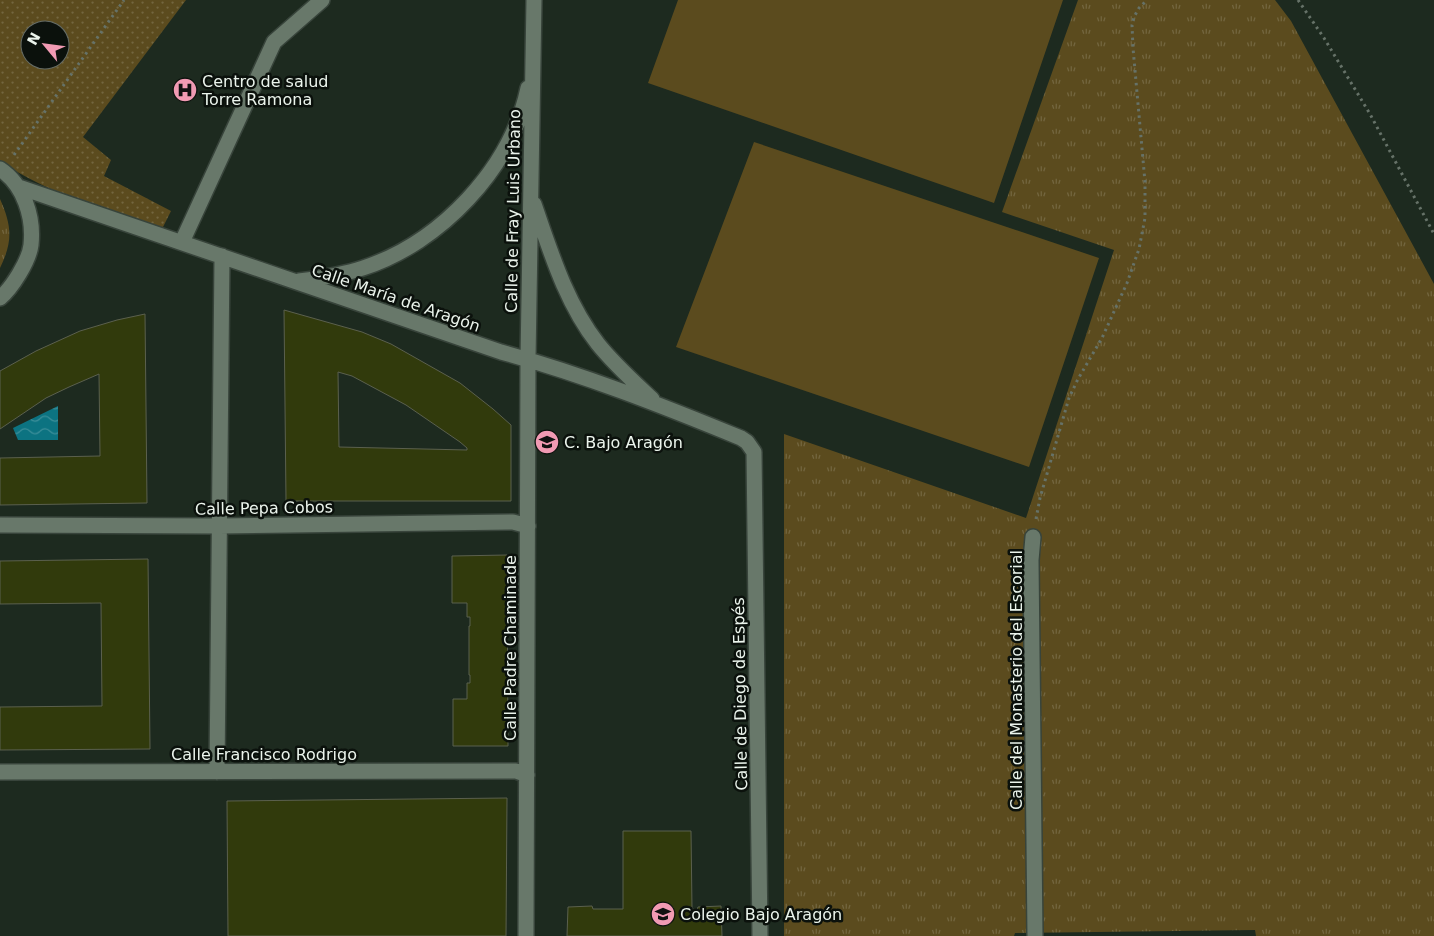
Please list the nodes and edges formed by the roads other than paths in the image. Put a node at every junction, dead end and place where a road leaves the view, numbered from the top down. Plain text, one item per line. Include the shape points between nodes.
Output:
1 (322, 0) edge
2 (534, 0) edge
3 (534, 62) junction
4 (0, 170) edge
5 (19, 187) junction
6 (531, 193) junction
7 (182, 242) junction
8 (222, 256) junction
9 (294, 282) junction
10 (0, 298) edge
11 (528, 359) junction
12 (657, 404) junction
13 (754, 452) joint
14 (0, 525) edge
15 (219, 526) junction
16 (528, 526) junction
17 (1033, 537) road end
18 (0, 772) edge
19 (216, 772) junction
20 (527, 775) junction
21 (526, 936) edge
22 (760, 936) edge
23 (1035, 936) edge

1 - 7 street via 274,42
2 - 3 street, Calle de Fray Luis Urbano
3 - 6 street, Calle de Fray Luis Urbano
3 - 9 street, Calle de Fray Luis Urbano via 515,129 499,159 454,214 427,236 364,268
4 - 5 street
5 - 7 street, Calle María de Aragón
5 - 10 street via 32,226 31,247 21,270
6 - 11 street, Calle de Fray Luis Urbano
6 - 12 street via 565,290 582,319 616,364
7 - 8 street, Calle María de Aragón
8 - 9 street, Calle María de Aragón
8 - 15 street
9 - 11 street, Calle María de Aragón
11 - 12 street, Calle María de Aragón
11 - 16 street, Calle Padre Chaminade
12 - 13 street, Calle María de Aragón via 741,438
13 - 22 street, Calle de Diego de Espés
14 - 15 street, Calle Pepa Cobos
15 - 16 street, Calle Pepa Cobos via 514,522
15 - 19 street
16 - 20 street, Calle Padre Chaminade
17 - 23 street, Calle del Monasterio del Escorial
18 - 19 street, Calle Francisco Rodrigo
19 - 20 street, Calle Francisco Rodrigo via 516,771
20 - 21 street, Calle Padre Chaminade

